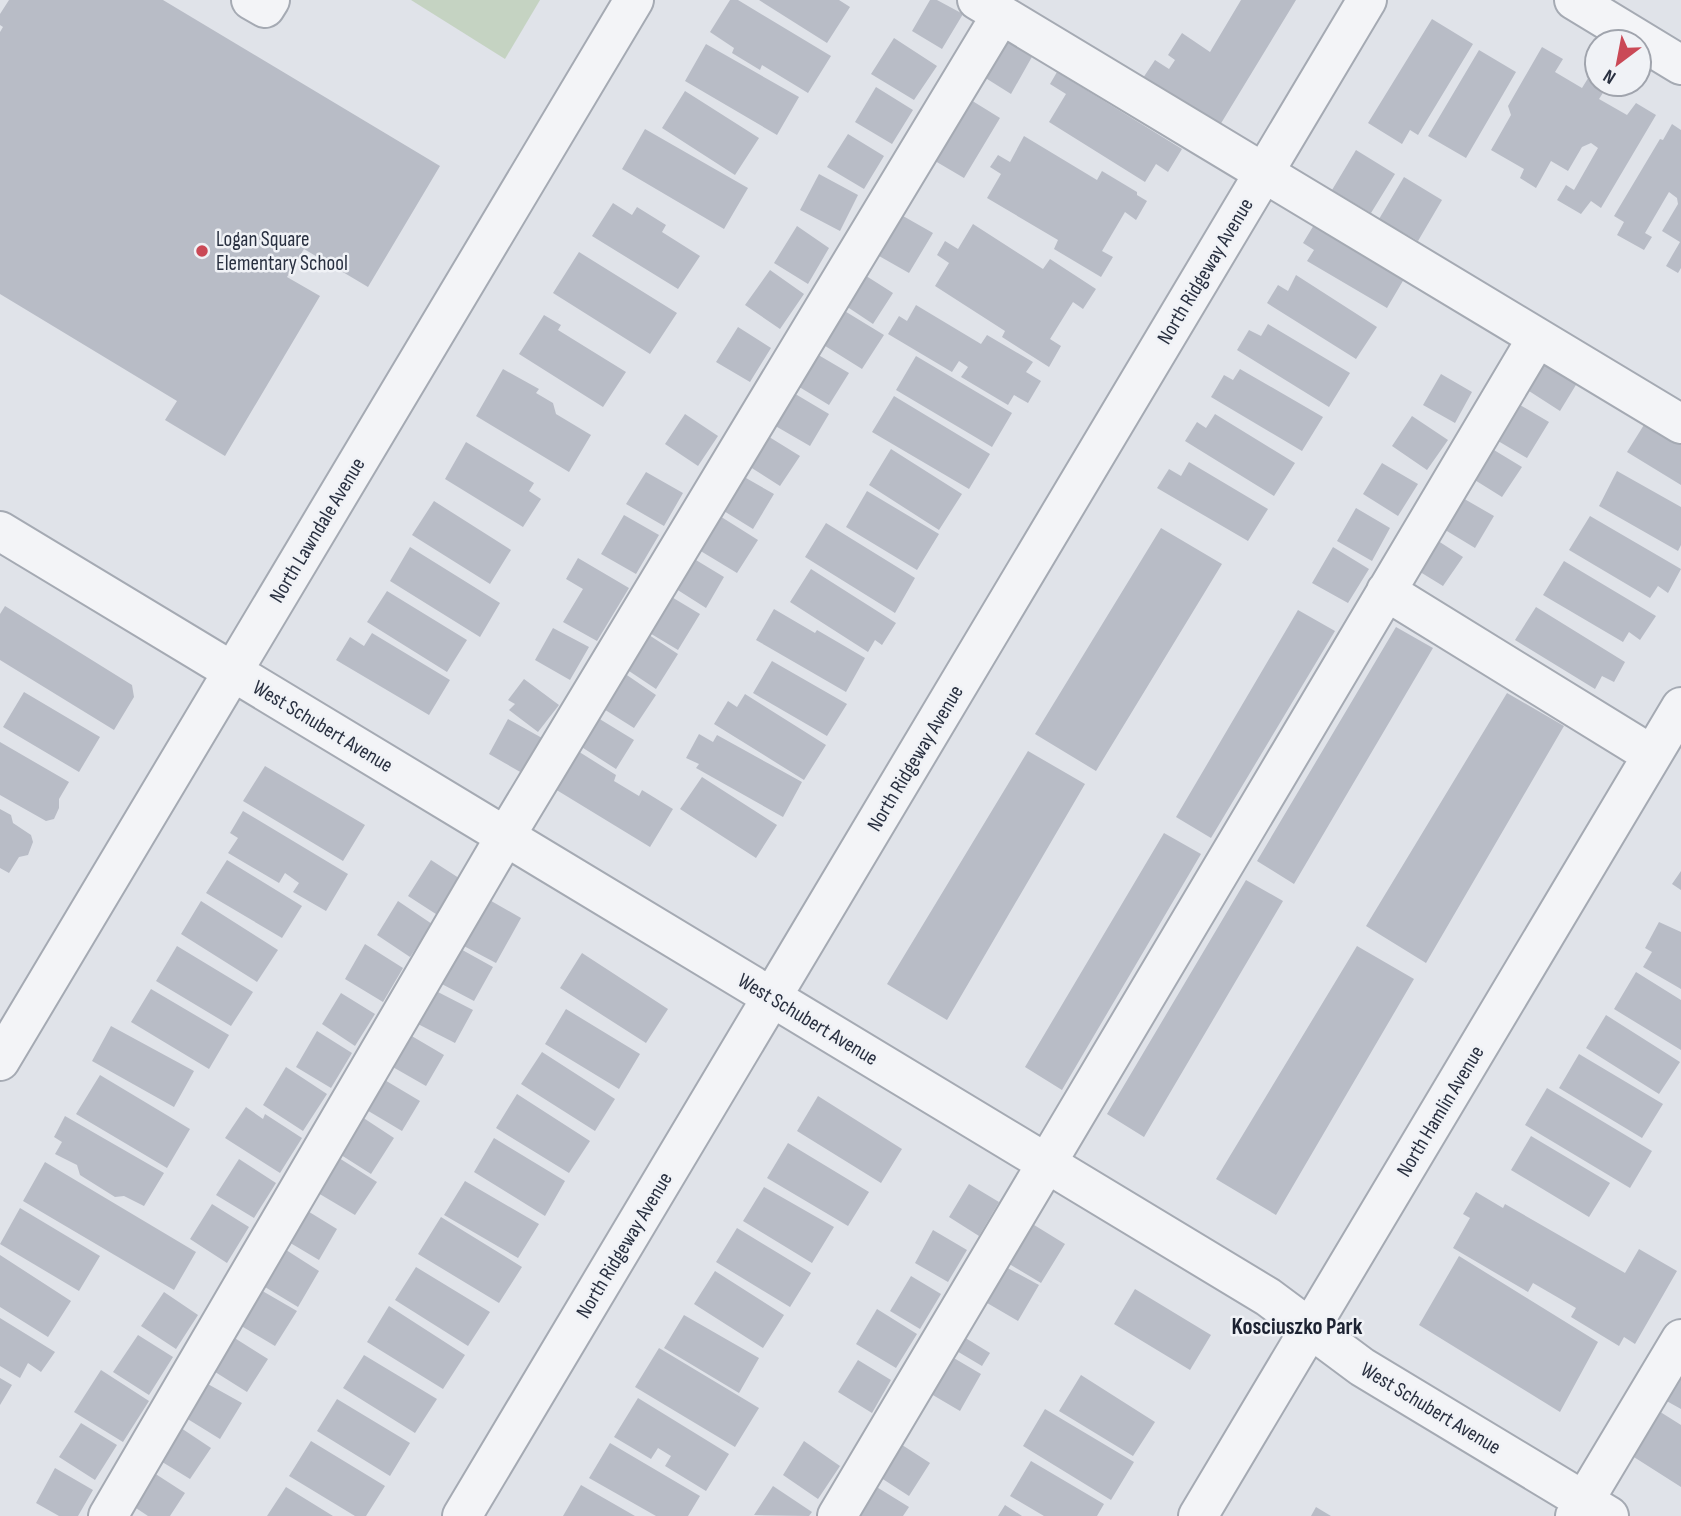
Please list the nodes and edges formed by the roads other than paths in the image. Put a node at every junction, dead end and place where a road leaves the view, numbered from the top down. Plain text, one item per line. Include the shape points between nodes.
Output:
1 (251, 0) edge
2 (270, 0) edge
3 (634, 0) edge
4 (1367, 0) edge
5 (1574, 0) edge
6 (989, 7) edge
7 (1681, 65) edge
8 (1264, 173) junction
9 (1536, 338) junction
10 (1681, 424) edge
11 (0, 531) edge
12 (1386, 591) junction
13 (233, 671) junction
14 (1681, 706) edge
15 (1652, 755) junction
16 (505, 837) junction
17 (772, 997) junction
18 (0, 1061) edge
19 (1047, 1163) junction
20 (1310, 1328) junction
21 (1681, 1339) edge
22 (1589, 1511) edge
23 (108, 1516) edge
24 (462, 1516) edge
25 (837, 1516) edge
26 (1198, 1516) edge

1 - 2 street via 265,8
3 - 13 street, North Lawndale Avenue
4 - 8 street, North Ridgeway Avenue
5 - 7 street
6 - 8 street
6 - 16 street
8 - 9 street
8 - 17 street, North Ridgeway Avenue
9 - 10 street
9 - 12 street
11 - 13 street, West Schubert Avenue
12 - 15 street
12 - 19 street
13 - 16 street, West Schubert Avenue
13 - 18 street, North Lawndale Avenue
14 - 15 street, North Hamlin Avenue
15 - 20 street, North Hamlin Avenue
16 - 17 street, West Schubert Avenue
16 - 23 street
17 - 19 street, West Schubert Avenue
17 - 24 street, North Ridgeway Avenue
19 - 20 street, West Schubert Avenue via 1268,1297
19 - 25 street
20 - 22 street, West Schubert Avenue via 1362,1367
20 - 26 street, North Hamlin Avenue
21 - 22 street

